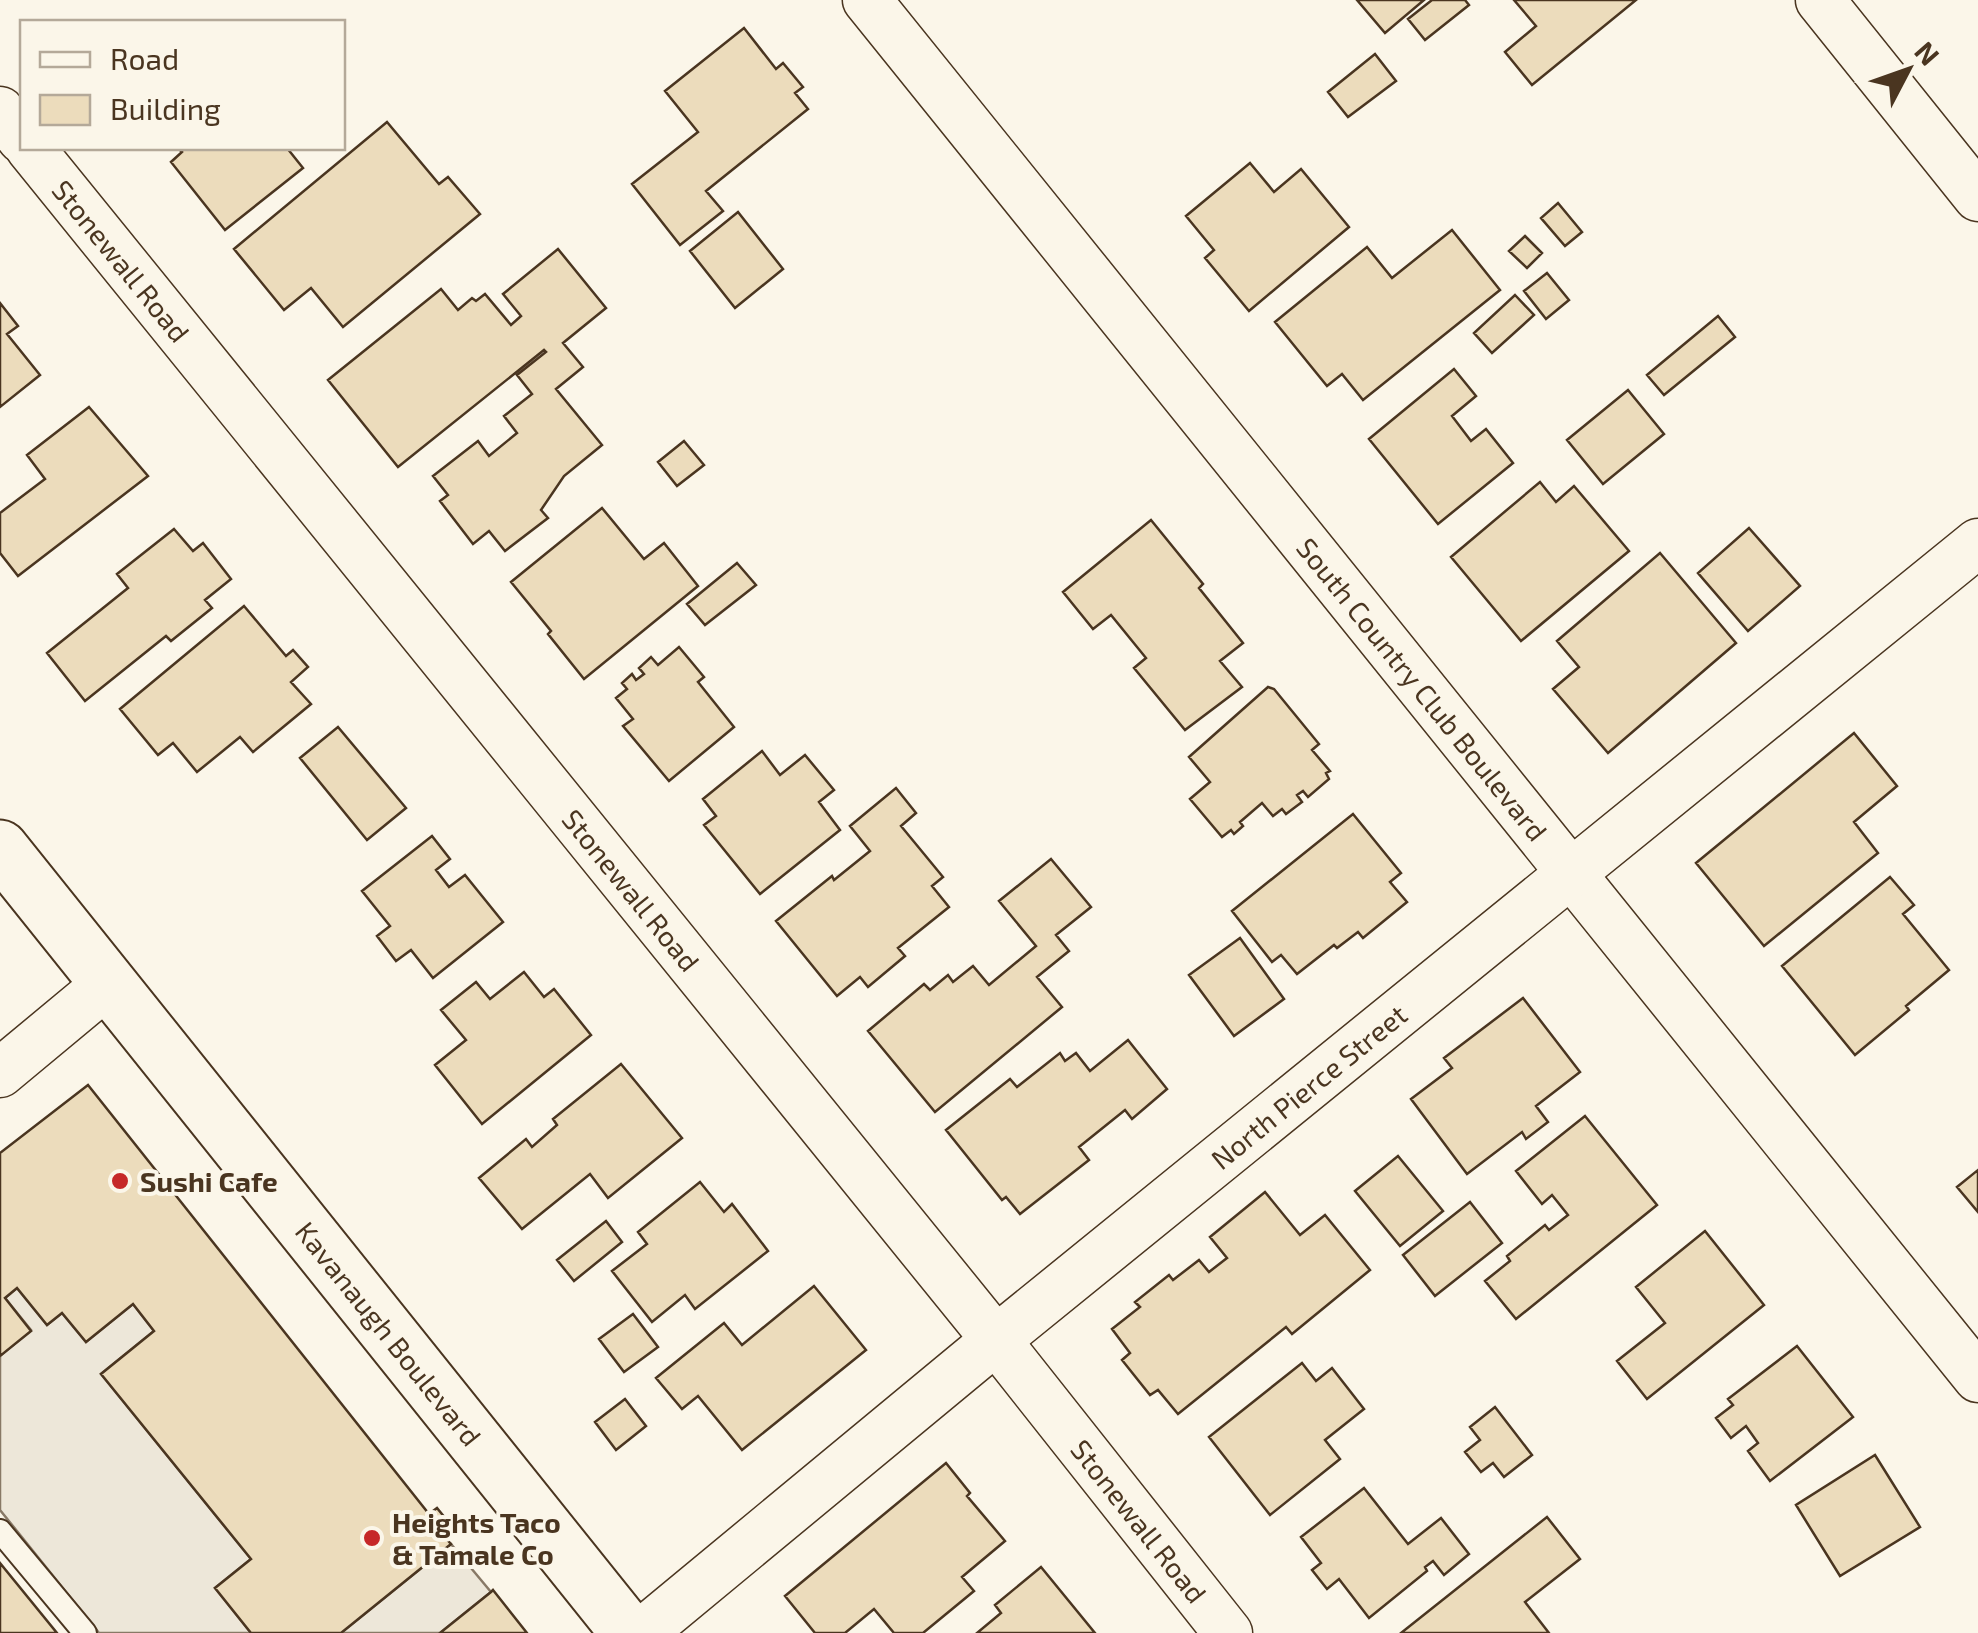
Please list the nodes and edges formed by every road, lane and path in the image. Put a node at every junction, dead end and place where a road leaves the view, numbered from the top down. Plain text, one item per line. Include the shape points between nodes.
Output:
1 (867, 0) edge
2 (1820, 0) edge
3 (0, 111) edge
4 (20, 136) edge
5 (32, 150) edge
6 (1978, 197) edge
7 (1978, 543) edge
8 (0, 848) edge
9 (1573, 874) junction
10 (107, 984) junction
11 (0, 1074) edge
12 (996, 1340) junction
13 (1978, 1378) edge
14 (0, 1531) edge
15 (84, 1633) edge
16 (629, 1633) edge
17 (642, 1633) edge
18 (1228, 1633) edge

1 - 9 street, South Country Club Boulevard
2 - 6 street
3 - 4 street
5 - 12 street, Stonewall Road
7 - 9 street, North Pierce Street
8 - 10 street, Kavanaugh Boulevard
9 - 12 street, North Pierce Street
9 - 13 street, South Country Club Boulevard
10 - 11 street
10 - 16 street, Kavanaugh Boulevard
12 - 17 street, North Pierce Street
12 - 18 street, Stonewall Road
14 - 15 lane

